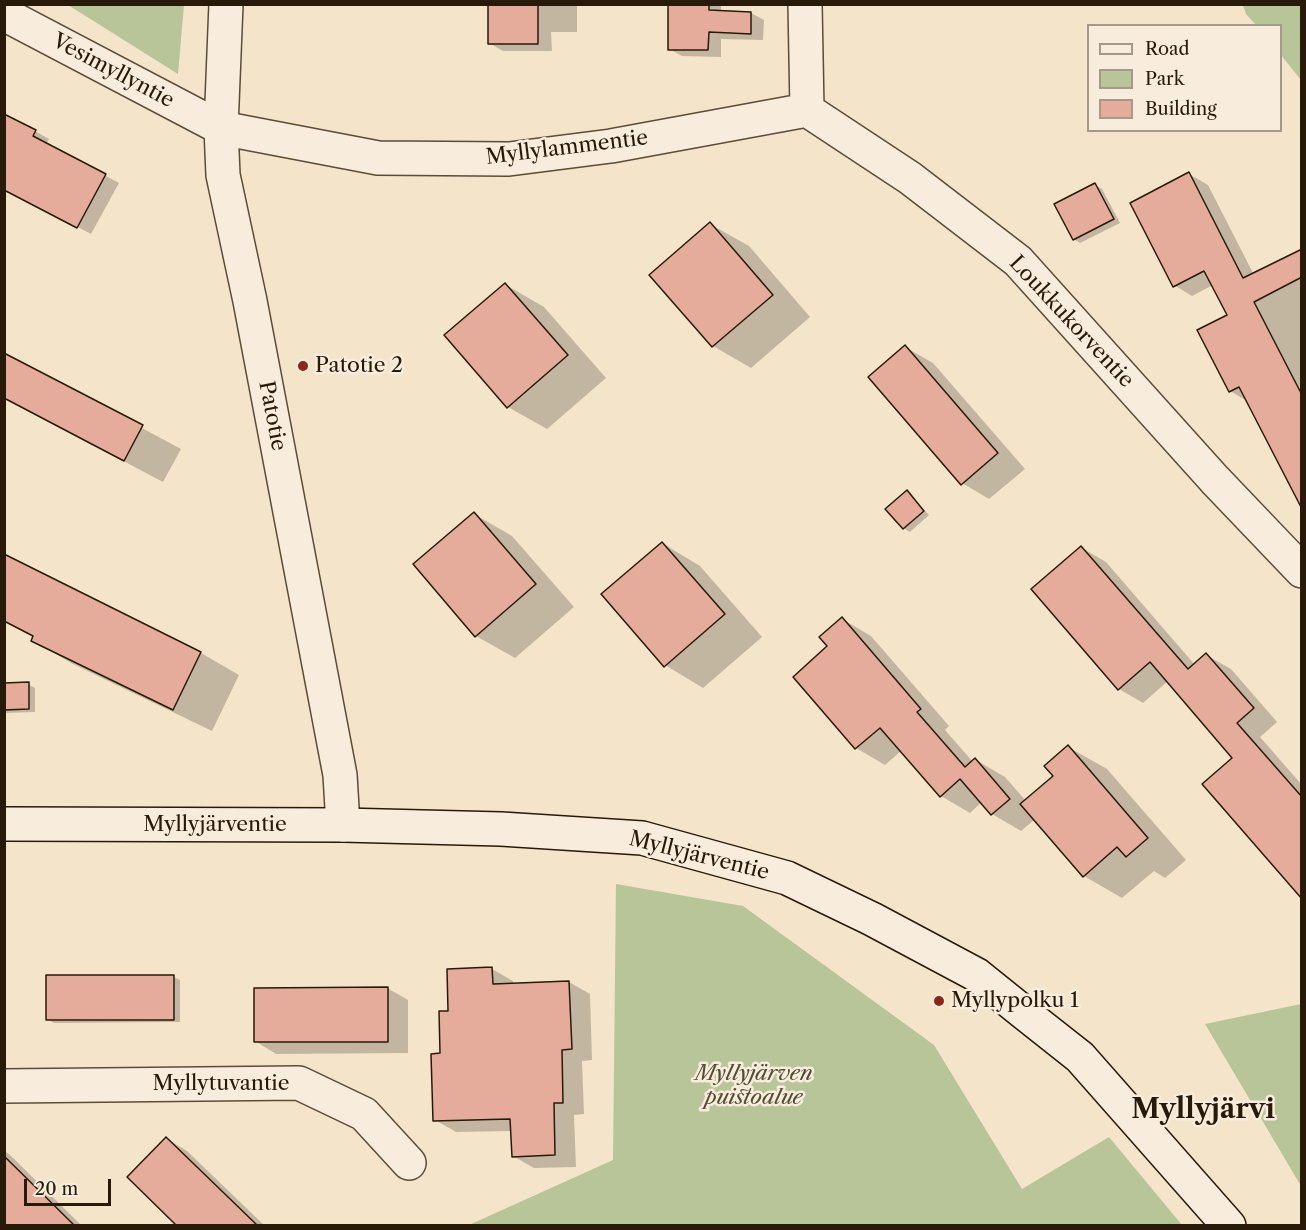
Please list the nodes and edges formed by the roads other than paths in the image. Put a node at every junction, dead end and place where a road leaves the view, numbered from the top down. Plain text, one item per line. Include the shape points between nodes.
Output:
1 (226, 4) edge
2 (805, 4) edge
3 (4, 14) edge
4 (807, 110) junction
5 (221, 128) junction
6 (1302, 571) edge
7 (4, 825) edge
8 (343, 825) junction
9 (4, 1086) edge
10 (409, 1164) dead end
11 (1228, 1226) edge

1 - 5 street, Patotie
2 - 4 street
3 - 5 street, Vesimyllyntie
4 - 5 street, Myllylammentie via 611,146 509,159 378,158
4 - 6 street, Loukkukorventie via 910,178 1018,261
5 - 8 street, Patotie via 223,175 340,775
7 - 8 street, Myllyjärventie
8 - 11 street, Myllyjärventie via 642,838 787,878 977,975 1023,1011 1080,1057
9 - 10 street, Myllytuvantie via 299,1083 364,1114

